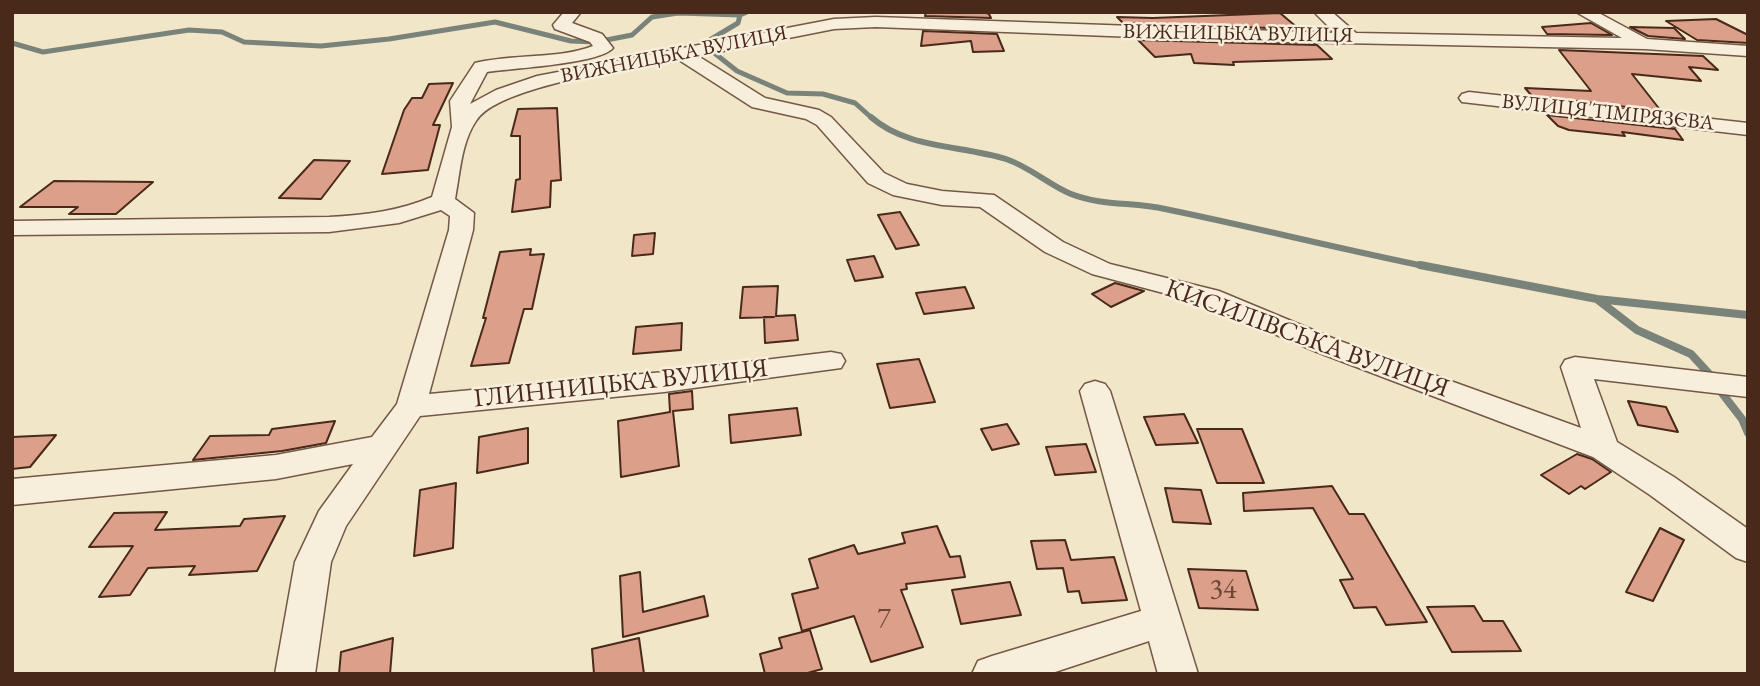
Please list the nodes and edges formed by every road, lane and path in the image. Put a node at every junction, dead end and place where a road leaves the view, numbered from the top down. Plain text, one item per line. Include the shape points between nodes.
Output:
1 (573, 12) edge
2 (1322, 12) edge
3 (1584, 12) edge
4 (1349, 36) junction
5 (1645, 44) junction
6 (1748, 51) edge
7 (690, 54) junction
8 (1469, 98) dead end
9 (461, 126) junction
10 (1748, 129) edge
11 (443, 201) junction
12 (12, 228) edge
13 (831, 361) dead end
14 (1748, 387) edge
15 (1095, 391) dead end
16 (411, 406) junction
17 (382, 447) junction
18 (1604, 449) junction
19 (12, 492) edge
20 (1748, 548) edge
21 (1162, 621) junction
22 (295, 674) edge
23 (992, 674) edge
24 (1178, 674) edge

1 - 9 street via 561,25 600,42 600,51 481,67 460,101
2 - 4 street
3 - 5 street
4 - 5 street, ВИЖНИЦЬКА ВУЛИЦЯ
4 - 7 street, ВИЖНИЦЬКА ВУЛИЦЯ via 876,22 834,24
5 - 6 street, ВИЖНИЦЬКА ВУЛИЦЯ
7 - 9 street, ВИЖНИЦЬКА ВУЛИЦЯ via 537,82 493,99 472,112
7 - 18 street, КИСИЛІВСЬКА ВУЛИЦЯ via 758,103 812,114 824,121 876,178 901,190 985,200 1054,247 1101,269 1210,297 1326,346
8 - 10 street, ВУЛИЦЯ ТІМІРЯЗЄВА
9 - 11 street
11 - 12 street via 416,214 346,224
11 - 16 street via 462,213 461,230
13 - 16 street, ГЛИННИЦЬКА ВУЛИЦЯ
14 - 18 street via 1575,367
15 - 21 street
16 - 17 street
17 - 19 street via 276,467
17 - 22 street via 331,521 313,562
18 - 20 street, КИСИЛІВСЬКА ВУЛИЦЯ
21 - 23 street
21 - 24 street

